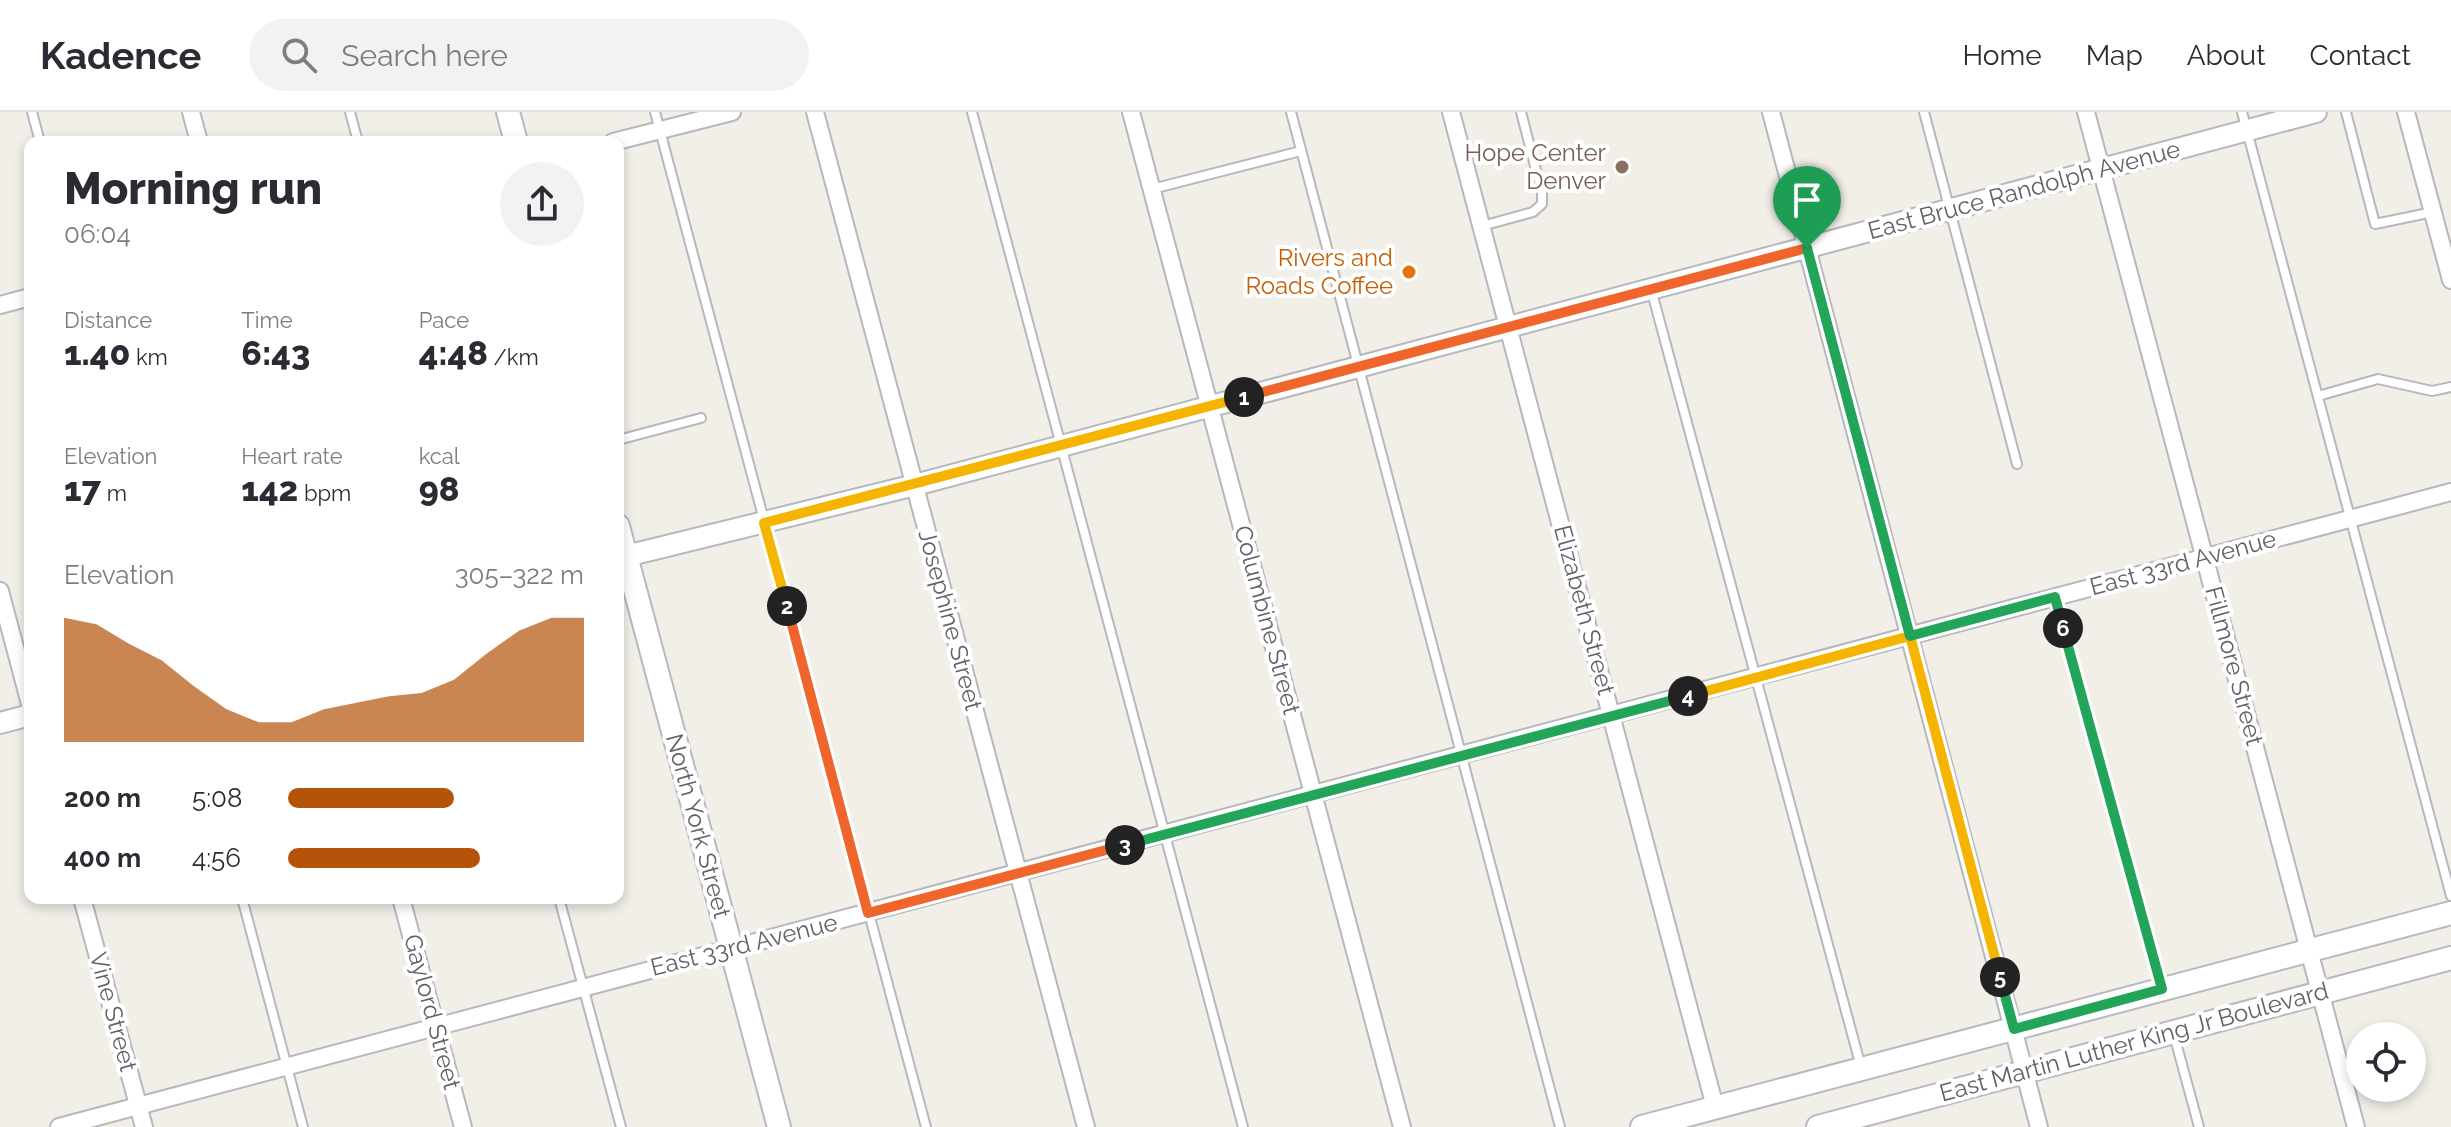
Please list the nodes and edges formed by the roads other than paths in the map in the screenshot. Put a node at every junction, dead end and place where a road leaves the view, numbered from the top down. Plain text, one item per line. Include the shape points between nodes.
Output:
1 (32, 112) edge
2 (191, 112) edge
3 (350, 112) edge
4 (508, 112) edge
5 (655, 112) edge
6 (732, 112) edge
7 (815, 112) edge
8 (972, 112) edge
9 (1131, 112) edge
10 (1291, 112) edge
11 (1451, 112) edge
12 (1521, 112) edge
13 (1771, 112) edge
14 (1924, 112) edge
15 (2086, 112) edge
16 (2316, 112) edge
17 (2346, 112) edge
18 (2406, 112) edge
19 (2244, 121) edge
20 (660, 130) junction
21 (38, 136) edge
22 (197, 136) edge
23 (356, 136) edge
24 (514, 136) edge
25 (624, 139) edge
26 (1301, 151) junction
27 (2102, 169) junction
28 (1152, 189) junction
29 (1950, 210) junction
30 (2433, 212) junction
31 (1482, 226) junction
32 (1807, 248) junction
33 (2451, 280) edge
34 (1651, 289) junction
35 (24, 299) edge
36 (0, 305) edge
37 (1509, 327) junction
38 (1356, 367) junction
39 (2451, 387) edge
40 (2318, 396) junction
41 (1210, 406) junction
42 (701, 418) dead end
43 (624, 438) edge
44 (1061, 446) junction
45 (2017, 464) dead end
46 (915, 485) junction
47 (2451, 492) edge
48 (2352, 518) junction
49 (764, 523) junction
50 (624, 557) edge
51 (2206, 558) junction
52 (624, 564) edge
53 (0, 591) edge
54 (2055, 597) junction
55 (1910, 636) junction
56 (1757, 678) junction
57 (24, 681) edge
58 (1612, 716) junction
59 (24, 717) edge
60 (0, 723) edge
61 (1462, 756) junction
62 (1313, 795) junction
63 (1165, 835) junction
64 (1018, 874) junction
65 (2451, 896) edge
66 (84, 904) edge
67 (244, 904) edge
68 (403, 904) edge
69 (561, 904) edge
70 (868, 913) junction
71 (2451, 913) edge
72 (731, 948) junction
73 (2310, 951) junction
74 (2451, 958) edge
75 (583, 987) junction
76 (2162, 989) junction
77 (2322, 992) junction
78 (436, 1026) junction
79 (2014, 1029) junction
80 (2173, 1031) junction
81 (287, 1066) junction
82 (1862, 1068) junction
83 (2024, 1070) junction
84 (138, 1106) junction
85 (1715, 1107) junction
86 (59, 1127) edge
87 (144, 1127) edge
88 (303, 1127) edge
89 (463, 1127) edge
90 (621, 1127) edge
91 (779, 1127) edge
92 (926, 1127) edge
93 (1086, 1127) edge
94 (1243, 1127) edge
95 (1402, 1127) edge
96 (1560, 1127) edge
97 (1642, 1127) edge
98 (1818, 1127) edge
99 (2039, 1127) edge
100 (2199, 1127) edge
101 (2356, 1127) edge

1 - 21 lane
2 - 22 street
3 - 23 lane
4 - 24 main road
5 - 20 lane
6 - 20 street
7 - 46 street, Josephine Street
8 - 44 lane
9 - 28 street, Columbine Street
10 - 26 lane
11 - 31 street, Elizabeth Street
12 - 31 lane via 1542,204 1533,212
13 - 32 street
14 - 29 lane
15 - 27 street, Fillmore Street
16 - 19 street, East Bruce Randolph Avenue
17 - 30 lane via 2375,224
18 - 30 street
19 - 27 street, East Bruce Randolph Avenue
19 - 40 lane
20 - 25 street
20 - 49 lane
26 - 28 lane
26 - 38 lane
27 - 29 street, East Bruce Randolph Avenue
27 - 51 street, Fillmore Street
28 - 41 street, Columbine Street
29 - 32 street, East Bruce Randolph Avenue
29 - 45 lane
30 - 33 street
31 - 37 street, Elizabeth Street
32 - 34 street, East Bruce Randolph Avenue
32 - 55 street
34 - 37 street, East Bruce Randolph Avenue
34 - 56 lane
35 - 36 street
37 - 38 street, East Bruce Randolph Avenue
37 - 58 street, Elizabeth Street
38 - 41 street, East Bruce Randolph Avenue
38 - 61 lane
39 - 40 lane via 2432,391 2378,379
40 - 48 lane
41 - 44 street, East Bruce Randolph Avenue
41 - 62 street, Columbine Street
42 - 43 lane
44 - 46 street, East Bruce Randolph Avenue
44 - 63 lane
46 - 49 street, East Bruce Randolph Avenue
46 - 64 street, Josephine Street
47 - 48 street, East 33rd Avenue
48 - 51 street, East 33rd Avenue
48 - 65 lane
49 - 50 street, East Bruce Randolph Avenue
49 - 70 lane
51 - 54 street, East 33rd Avenue
51 - 73 street, Fillmore Street
52 - 72 main road, North York Street
53 - 57 street
54 - 55 street, East 33rd Avenue
54 - 76 lane
55 - 56 street, East 33rd Avenue
55 - 79 street
56 - 58 street, East 33rd Avenue
56 - 82 lane
58 - 61 street, East 33rd Avenue
58 - 85 street, Elizabeth Street
59 - 60 street
61 - 62 street, East 33rd Avenue
61 - 96 lane
62 - 63 street, East 33rd Avenue
62 - 95 street, Columbine Street
63 - 64 street, East 33rd Avenue
63 - 94 lane
64 - 70 street, East 33rd Avenue
64 - 93 street, Josephine Street
66 - 84 street, Vine Street
67 - 81 lane
68 - 78 street, Gaylord Street
69 - 75 lane
70 - 72 street, East 33rd Avenue
70 - 92 lane
71 - 73 main road, East Martin Luther King Jr Boulevard
72 - 75 street, East 33rd Avenue
72 - 91 main road, North York Street
73 - 76 main road, East Martin Luther King Jr Boulevard
73 - 77 street, Fillmore Street
74 - 77 main road, East Martin Luther King Jr Boulevard
75 - 78 street, East 33rd Avenue
75 - 90 lane
76 - 79 main road, East Martin Luther King Jr Boulevard
77 - 80 main road, East Martin Luther King Jr Boulevard
77 - 101 street, Fillmore Street
78 - 81 street, East 33rd Avenue
78 - 89 street, Gaylord Street
79 - 82 main road, East Martin Luther King Jr Boulevard
79 - 83 street
80 - 83 main road, East Martin Luther King Jr Boulevard
80 - 100 lane
81 - 84 street, East 33rd Avenue
81 - 88 lane
82 - 85 main road, East Martin Luther King Jr Boulevard
83 - 98 main road, East Martin Luther King Jr Boulevard
83 - 99 street
84 - 86 street, East 33rd Avenue
84 - 87 street, Vine Street
85 - 97 main road, East Martin Luther King Jr Boulevard

